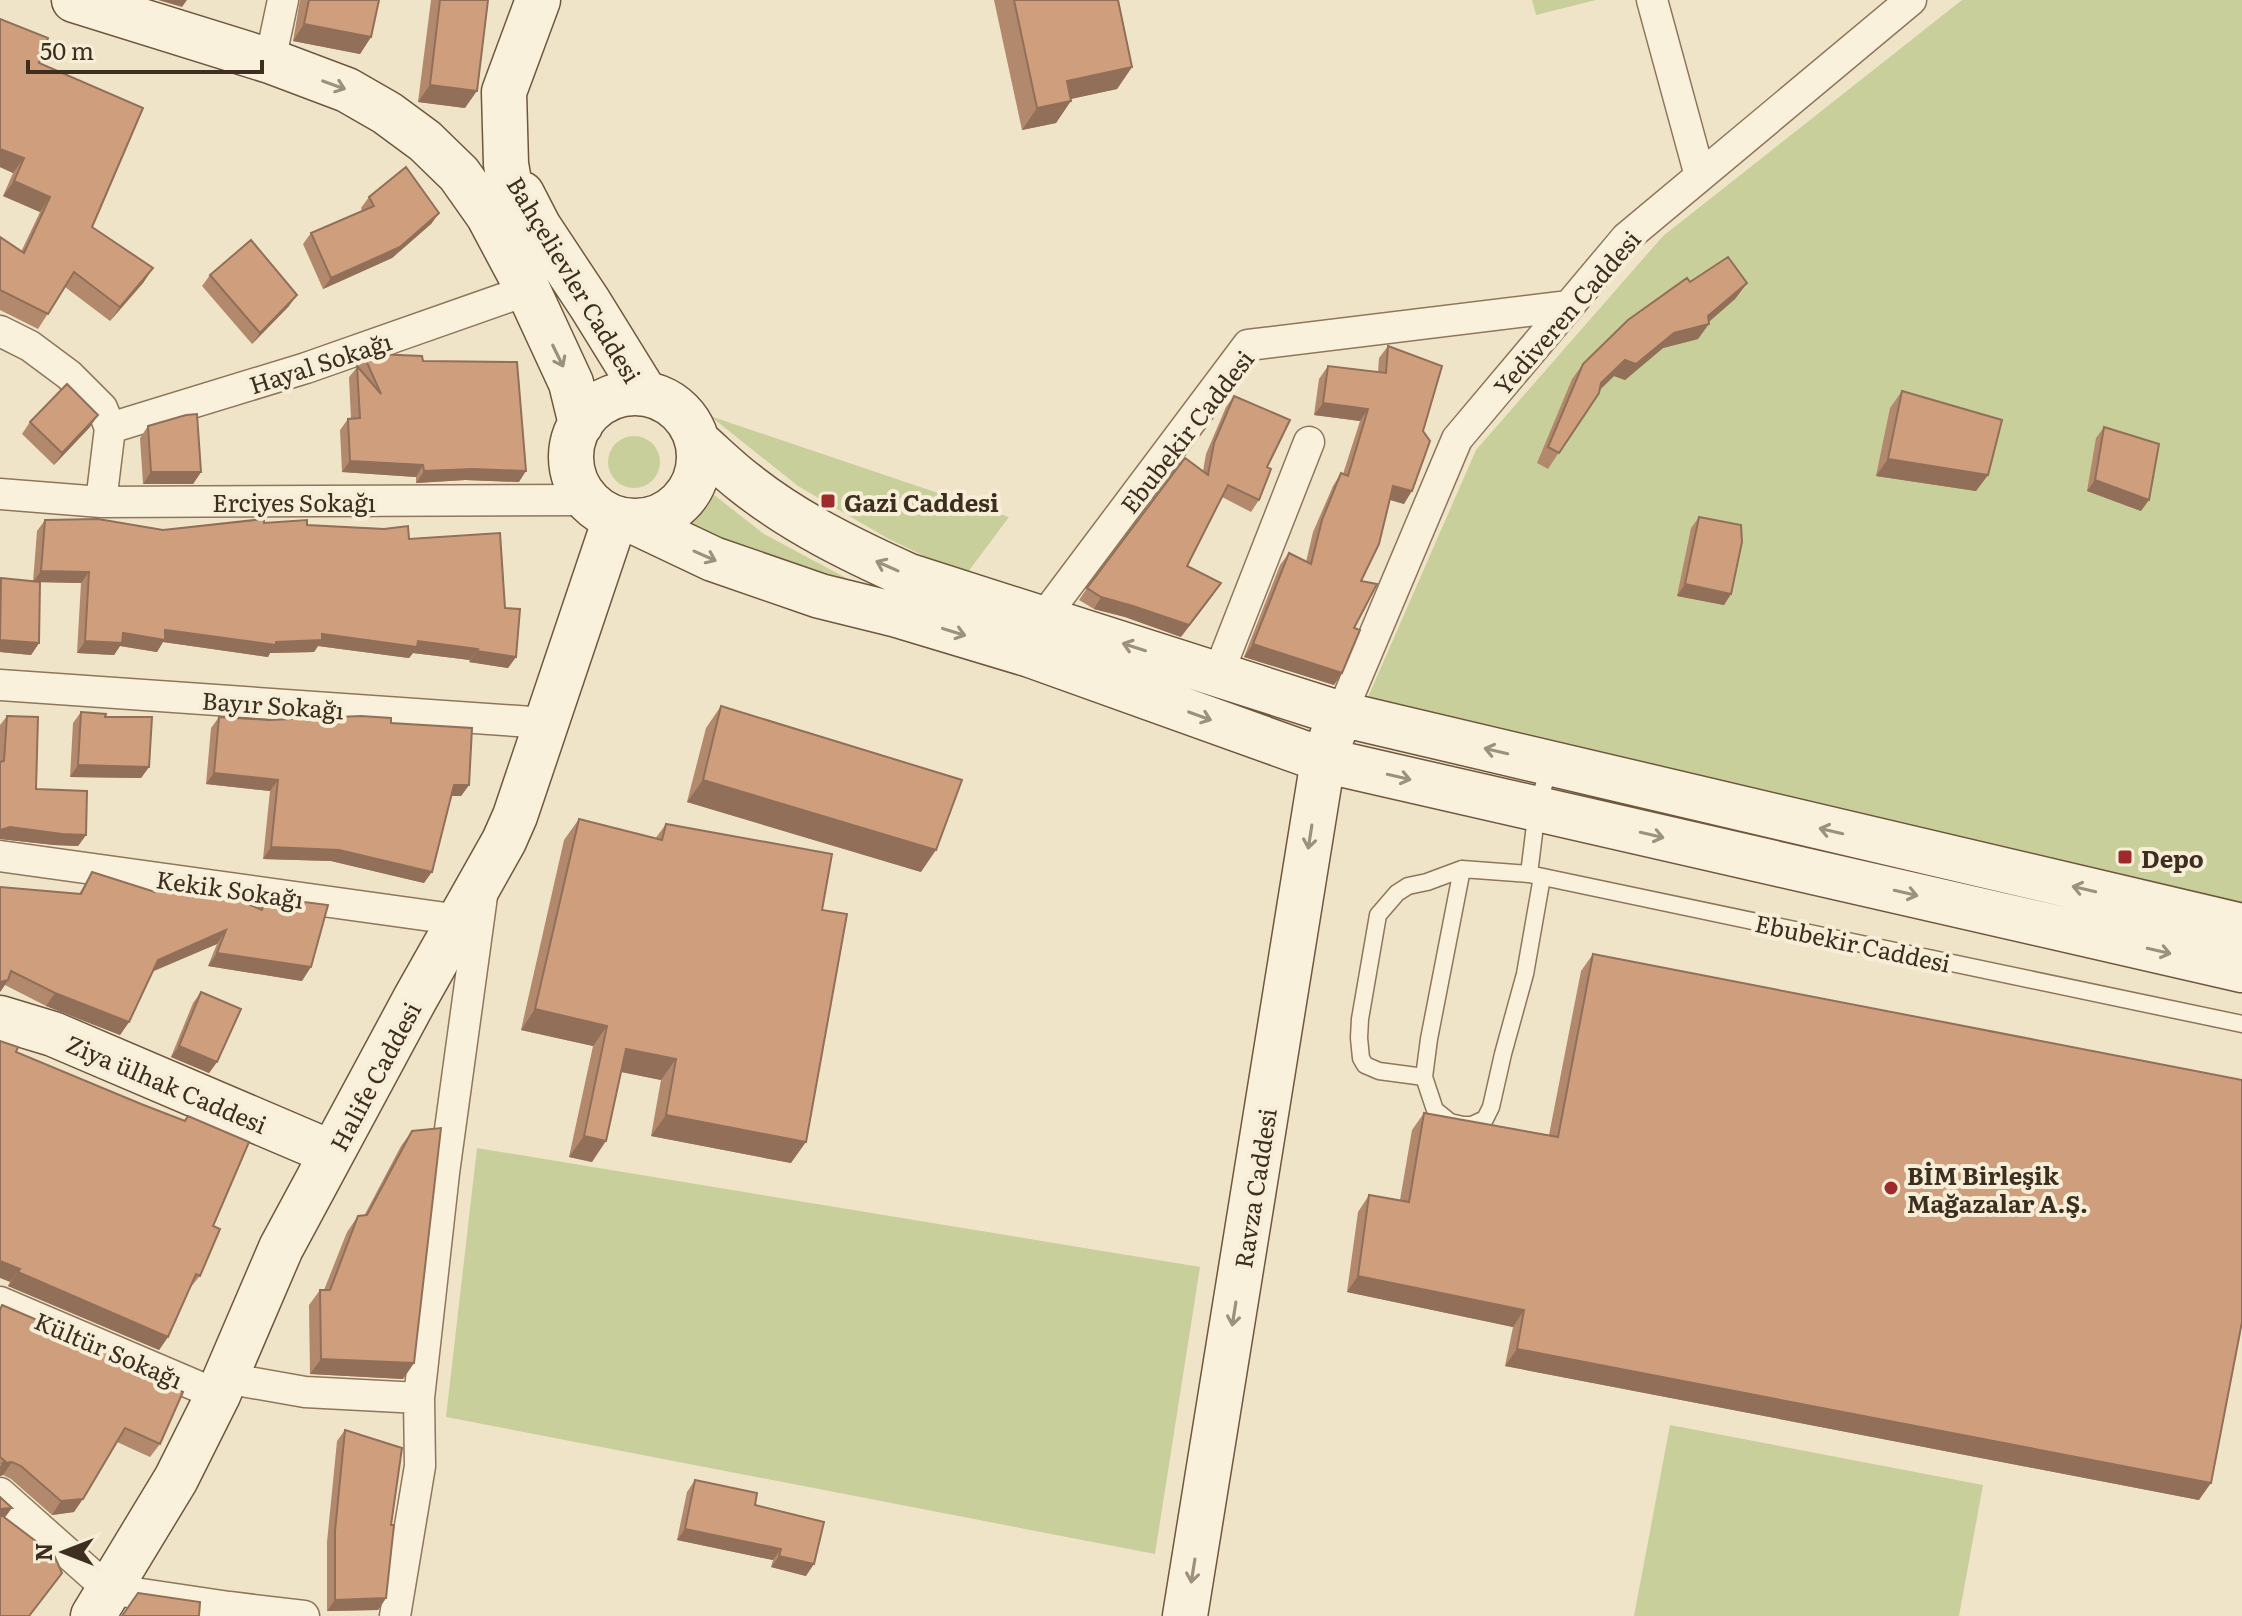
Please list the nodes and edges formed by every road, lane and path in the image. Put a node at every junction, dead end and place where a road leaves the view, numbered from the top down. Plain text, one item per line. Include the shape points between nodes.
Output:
1 (74, 0) edge
2 (283, 0) edge
3 (538, 0) edge
4 (1652, 0) edge
5 (1911, 0) edge
6 (1875, 13) edge
7 (270, 61) junction
8 (506, 164) junction
9 (1700, 176) junction
10 (528, 290) junction
11 (1569, 306) junction
12 (0, 331) edge
13 (645, 393) junction
14 (581, 424) junction
15 (110, 428) junction
16 (697, 441) junction
17 (1309, 442) dead end
18 (0, 494) edge
19 (101, 502) junction
20 (612, 514) junction
21 (1037, 636) junction
22 (1218, 674) junction
23 (0, 685) edge
24 (1341, 714) junction
25 (546, 723) junction
26 (1323, 760) junction
27 (1550, 764) junction
28 (1537, 809) junction
29 (0, 856) edge
30 (1462, 869) junction
31 (485, 875) junction
32 (1535, 875) junction
33 (460, 920) junction
34 (2242, 926) edge
35 (2242, 970) edge
36 (0, 1018) edge
37 (2242, 1024) edge
38 (1424, 1077) junction
39 (332, 1153) junction
40 (0, 1302) edge
41 (222, 1387) junction
42 (419, 1398) junction
43 (0, 1493) edge
44 (100, 1602) edge
45 (304, 1616) edge
46 (395, 1616) edge
47 (1185, 1616) edge

1 - 7 main road, Bahçelievler Caddesi
2 - 7 street
3 - 8 main road via 504,92
4 - 9 street
5 - 6 street, Yediveren Caddesi
6 - 9 street, Yediveren Caddesi
7 -> 10 main road, Bahçelievler Caddesi via 347,90 425,141 459,174 488,215
8 - 10 main road
8 - 13 main road, Bahçelievler Caddesi via 539,227
9 - 11 street, Yediveren Caddesi via 1626,238
10 -> 14 main road, Bahçelievler Caddesi via 571,383
10 - 15 street, Hayal Sokağı via 306,368
11 - 21 street, Ebubekir Caddesi via 1248,345
11 - 24 street, Yediveren Caddesi via 1457,439
12 - 15 street via 69,375 102,408
13 - 14 main road via 602,402
13 - 16 main road via 666,400 683,414
14 - 20 main road via 571,455 573,476 582,494
15 - 19 street
16 - 20 main road via 697,476 674,510 655,519
21 -> 16 main road via 852,550 746,483
17 - 22 street
18 - 19 street, Erciyes Sokağı
19 - 20 street, Erciyes Sokağı
20 -> 21 main road via 713,559 820,596 897,615
20 - 25 main road, Halife Caddesi
22 -> 21 main road
21 -> 26 main road
22 - 24 main road
23 - 25 street, Bayır Sokağı
24 - 26 main road
27 -> 24 main road
25 - 31 main road, Halife Caddesi via 515,816
26 -> 28 main road
26 -> 47 main road, Ravza Caddesi
27 - 28 lane
34 -> 27 main road
28 - 32 lane
28 -> 35 main road
29 - 33 street, Kekik Sokağı
30 - 32 lane, Ebubekir Caddesi
30 - 38 lane
30 - 38 lane via 1408,886 1386,904 1378,915 1367,973 1361,1058 1379,1071
31 - 33 main road, Halife Caddesi
31 - 42 street
32 - 37 lane, Ebubekir Caddesi
32 - 38 lane via 1525,974 1485,1119 1463,1125 1441,1116
33 - 39 main road, Halife Caddesi
36 - 39 main road, Ziya ülhak Caddesi via 53,1034
39 - 41 main road, Halife Caddesi via 281,1248
40 - 41 street, Kültür Sokağı
41 - 42 street, Kültür Sokağı
41 - 44 main road, Halife Caddesi via 176,1479
42 - 46 street via 420,1466
43 - 44 street
44 - 45 street

